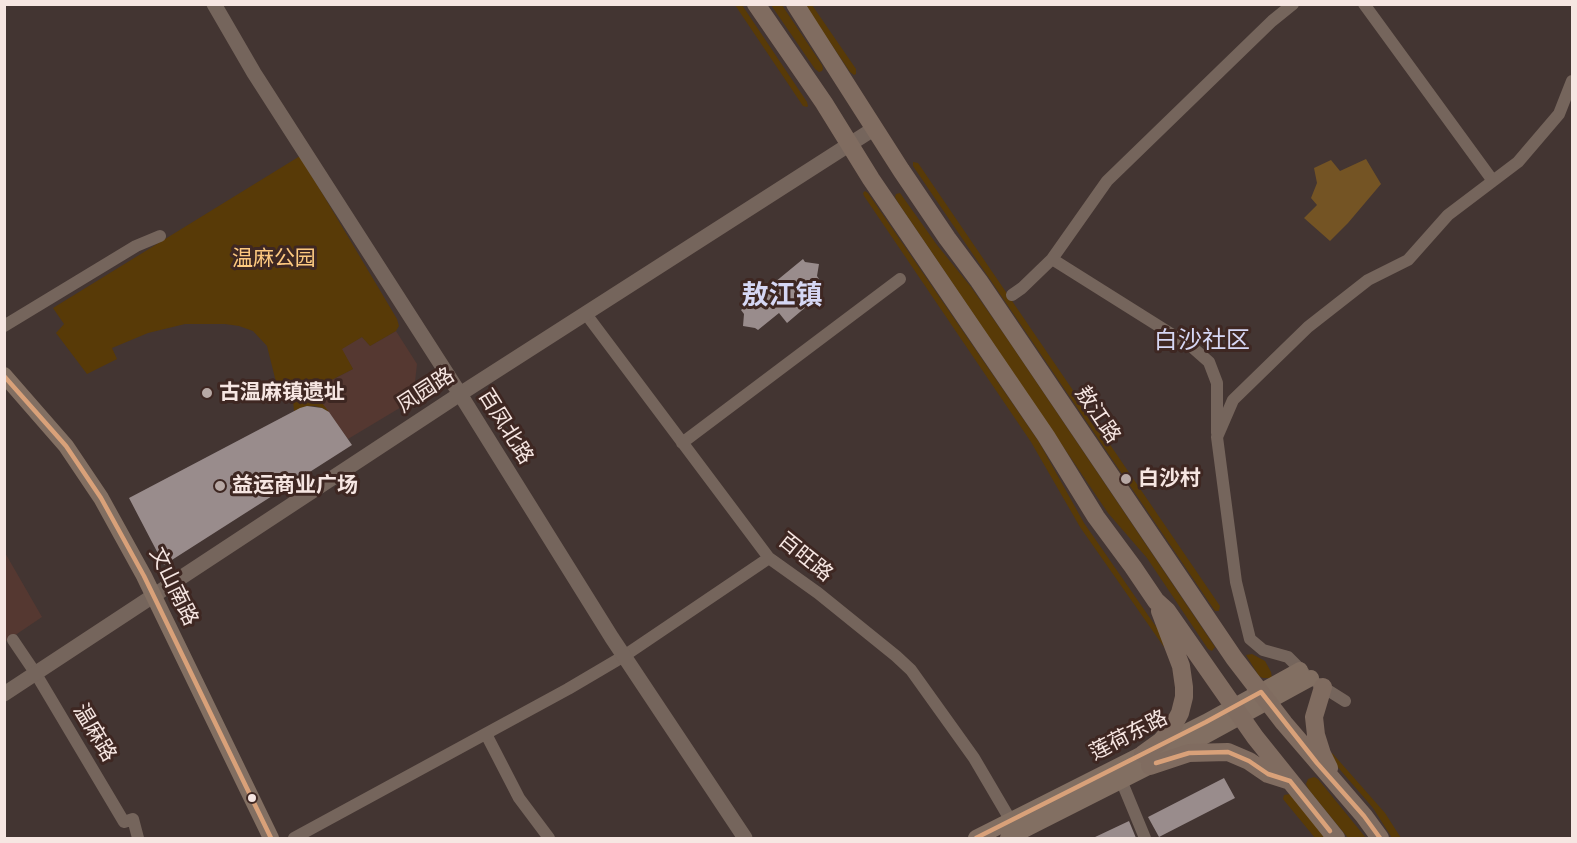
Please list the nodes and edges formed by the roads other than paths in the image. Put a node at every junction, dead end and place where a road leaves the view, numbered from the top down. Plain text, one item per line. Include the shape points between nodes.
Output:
1 (214, 4) edge
2 (756, 4) edge
3 (795, 4) edge
4 (1293, 4) edge
5 (1364, 4) edge
6 (838, 70) junction
7 (1572, 81) edge
8 (813, 86) junction
9 (1559, 114) junction
10 (1572, 114) edge
11 (875, 128) junction
12 (850, 144) junction
13 (906, 178) junction
14 (1493, 181) junction
15 (882, 195) junction
16 (160, 236) dead end
17 (1052, 259) junction
18 (900, 279) dead end
19 (1012, 295) dead end
20 (585, 314) junction
21 (4, 326) edge
22 (4, 375) edge
23 (460, 394) junction
24 (1217, 437) junction
25 (682, 443) junction
26 (769, 558) junction
27 (153, 596) junction
28 (1156, 601) junction
29 (13, 640) dead end
30 (624, 656) junction
31 (36, 674) junction
32 (1311, 678) junction
33 (4, 694) edge
34 (1264, 697) junction
35 (1345, 701) dead end
36 (1237, 712) junction
37 (486, 734) junction
38 (1146, 760) junction
39 (1317, 763) junction
40 (1121, 780) junction
41 (1290, 782) junction
42 (1340, 788) junction
43 (1011, 821) junction
44 (138, 838) edge
45 (271, 838) edge
46 (294, 838) edge
47 (549, 838) edge
48 (745, 838) edge
49 (976, 838) edge
50 (1008, 838) edge
51 (1145, 838) edge
52 (1336, 838) edge
53 (1380, 838) edge

1 - 23 street, 百凤北路
2 - 8 main road
3 - 6 main road, 敖江路
4 - 17 street via 1107,180
5 - 14 street
6 - 8 main road
6 - 11 main road, 敖江路
7 - 9 street
8 - 12 main road
9 - 10 street
9 - 14 street via 1518,162
11 - 12 street, 凤园路
11 - 13 main road, 敖江路
12 - 15 main road
12 - 20 street, 凤园路
13 - 15 main road
13 - 34 main road, 敖江路
14 - 24 street via 1448,216 1408,260 1368,280 1308,327 1233,400
15 - 28 main road
16 - 21 street via 136,246
17 - 19 street
17 - 24 street via 1192,347 1209,362 1217,383
18 - 25 street
20 - 23 street, 凤园路
20 - 25 street, 百旺路
22 - 27 main road, 文山南路 via 89,478
23 - 27 street, 凤园路
23 - 30 street, 百凤北路
24 - 32 street via 1236,582 1250,639 1263,650 1288,657
25 - 26 street, 百旺路
26 - 30 street
26 - 43 street, 百旺路 via 911,670 974,759
27 - 31 street, 凤园路
27 - 45 main road, 文山南路
28 - 36 main road via 1167,610
28 - 38 main road via 1181,666 1184,697 1172,728
29 - 31 street, 温麻路
30 - 37 street
30 - 48 street, 百凤北路
31 - 33 street, 凤园路
31 - 44 street, 温麻路 via 124,822 133,819
32 - 34 main road, 莲荷东路
32 - 35 street
32 - 42 main road via 1316,735
34 - 36 main road, 莲荷东路
34 - 39 main road, 敖江路
36 - 38 main road, 莲荷东路
36 - 41 main road
37 - 46 street
37 - 47 street via 519,798
38 - 40 main road, 莲荷东路
38 - 41 main road via 1228,752
38 - 43 main road, 莲荷东路
39 - 41 main road
39 - 42 main road, 敖江路
40 - 50 main road, 莲荷东路
40 - 51 street
41 - 52 main road
42 - 53 main road, 敖江路
43 - 49 main road, 莲荷东路

